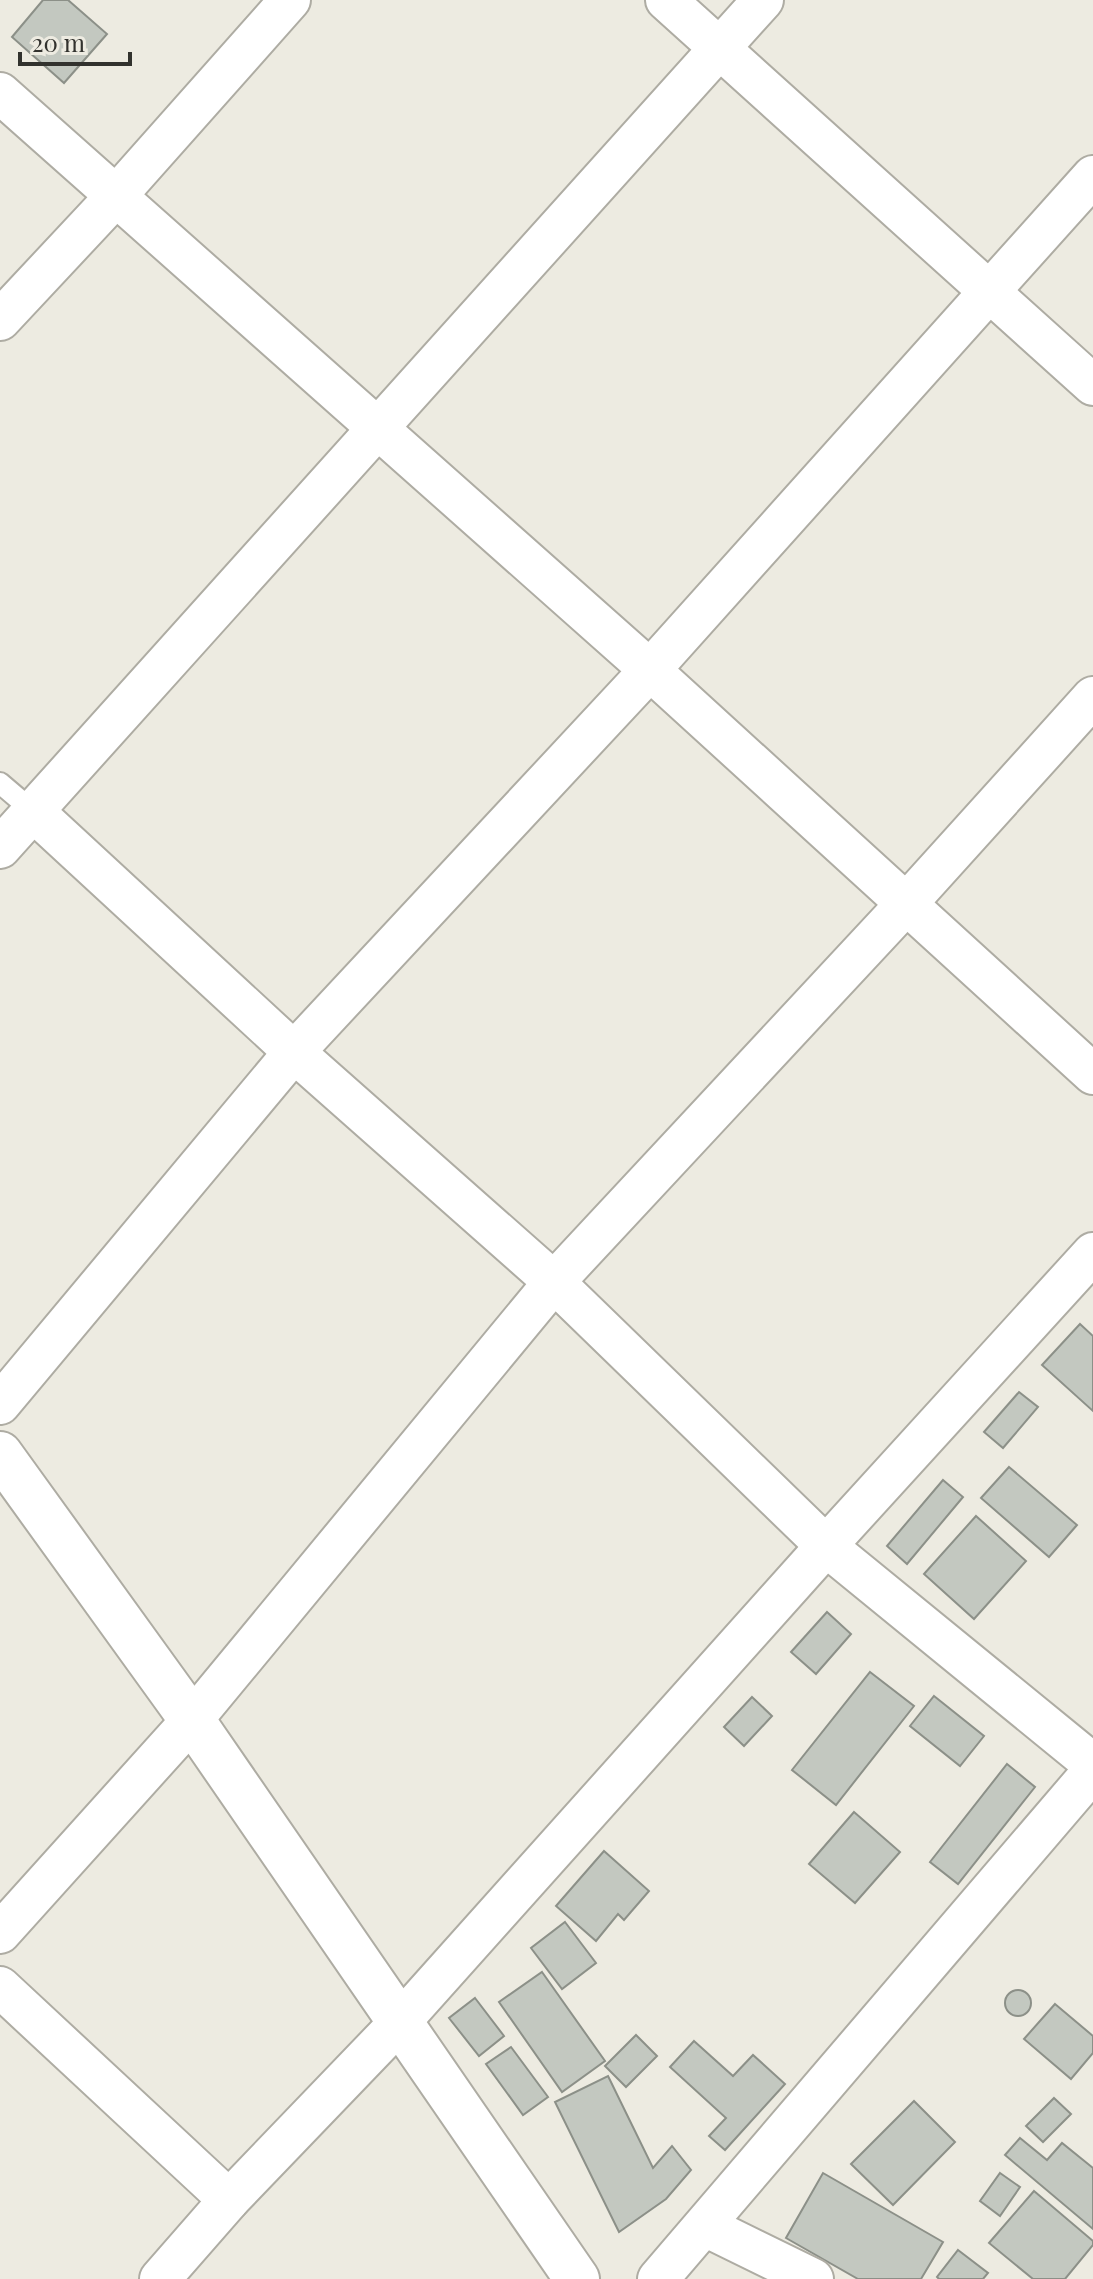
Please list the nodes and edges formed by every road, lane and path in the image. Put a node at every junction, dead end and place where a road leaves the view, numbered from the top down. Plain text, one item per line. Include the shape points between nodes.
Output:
1 (290, 0) edge
2 (666, 0) edge
3 (763, 0) edge
4 (719, 48) junction
5 (0, 93) edge
6 (1093, 176) edge
7 (116, 196) junction
8 (990, 292) junction
9 (0, 320) edge
10 (1093, 385) edge
11 (377, 429) junction
12 (650, 670) junction
13 (1093, 697) edge
14 (0, 783) edge
15 (34, 812) junction
16 (0, 848) edge
17 (907, 903) junction
18 (294, 1052) junction
19 (1093, 1074) edge
20 (1093, 1253) edge
21 (554, 1282) junction
22 (0, 1404) edge
23 (0, 1454) edge
24 (826, 1546) junction
25 (192, 1720) junction
26 (1093, 1764) edge
27 (1093, 1771) edge
28 (0, 1933) edge
29 (0, 1987) edge
30 (400, 2022) junction
31 (229, 2200) junction
32 (705, 2226) junction
33 (160, 2279) edge
34 (577, 2279) edge
35 (658, 2279) edge
36 (813, 2279) edge

1 - 7 street
2 - 4 street
3 - 4 street
4 - 8 street
4 - 11 street
5 - 7 street
6 - 8 street
7 - 9 street
7 - 11 street
8 - 10 street
8 - 12 street
11 - 12 street
11 - 15 street
12 - 17 street
12 - 18 street
13 - 17 street
14 - 15 lane
15 - 16 street
15 - 18 street
17 - 19 street
17 - 21 street
18 - 21 street
18 - 22 street
20 - 24 street
21 - 24 street
21 - 25 street
23 - 25 street
24 - 26 street
24 - 30 street
25 - 28 street
25 - 30 street
27 - 32 street
29 - 31 street
30 - 31 street
30 - 34 street
31 - 33 street
32 - 35 street
32 - 36 street

